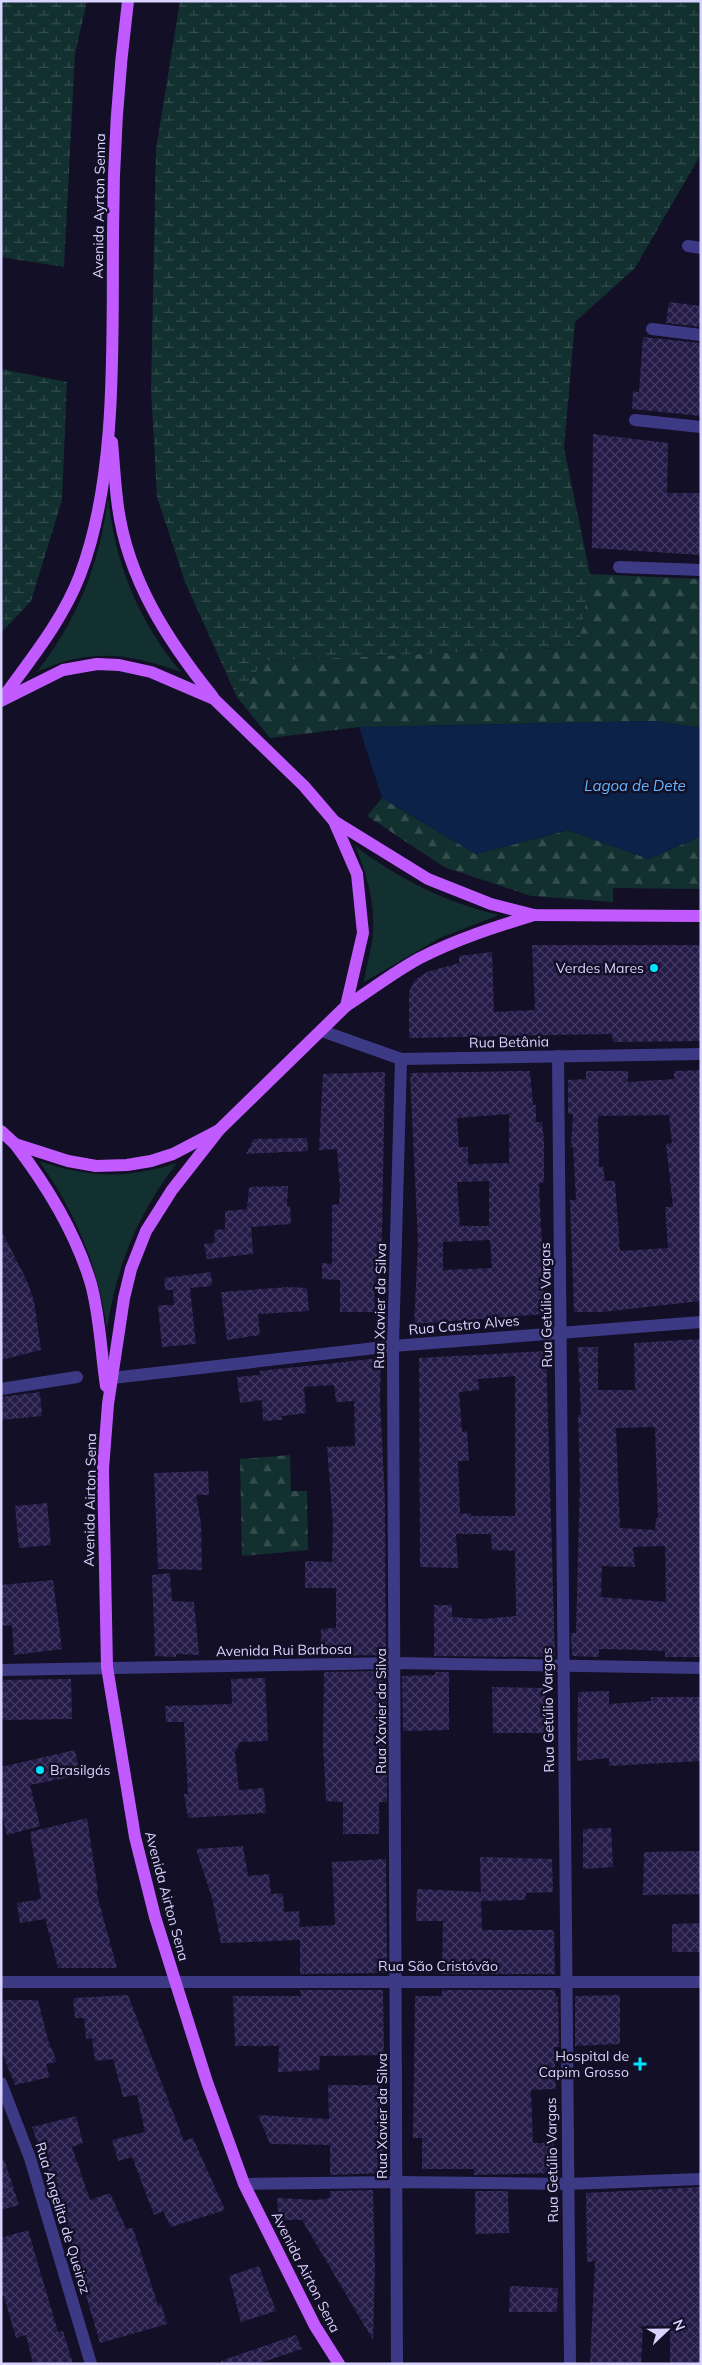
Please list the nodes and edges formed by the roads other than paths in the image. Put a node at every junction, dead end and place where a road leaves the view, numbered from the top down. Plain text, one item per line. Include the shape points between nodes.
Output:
1 (128, 1) edge
2 (688, 246) dead end
3 (701, 248) edge
4 (652, 329) dead end
5 (701, 336) edge
6 (110, 412) junction
7 (635, 420) dead end
8 (701, 426) edge
9 (619, 567) dead end
10 (701, 570) edge
11 (214, 699) junction
12 (1, 700) edge
13 (334, 822) junction
14 (534, 915) junction
15 (701, 916) edge
16 (346, 1006) junction
17 (322, 1031) junction
18 (701, 1054) edge
19 (558, 1056) junction
20 (401, 1059) junction
21 (219, 1130) junction
22 (1, 1131) edge
23 (15, 1144) junction
24 (701, 1322) edge
25 (562, 1332) junction
26 (393, 1346) junction
27 (76, 1377) dead end
28 (112, 1378) junction
29 (1, 1388) edge
30 (108, 1404) junction
31 (395, 1663) junction
32 (562, 1664) junction
33 (107, 1667) junction
34 (701, 1668) edge
35 (1, 1670) edge
36 (396, 1981) junction
37 (566, 1981) junction
38 (1, 1982) edge
39 (176, 1982) junction
40 (701, 1982) edge
41 (1, 2083) edge
42 (701, 2179) edge
43 (397, 2182) junction
44 (244, 2184) junction
45 (568, 2184) junction
46 (91, 2364) edge
47 (338, 2364) edge
48 (397, 2364) edge
49 (570, 2364) edge

1 - 6 main road, Avenida Ayrton Senna via 114,161
2 - 3 street
4 - 5 street
6 - 11 main road, Avenida Ayrton Senna via 118,508 136,574 153,612 180,656
6 - 12 main road, Avenida Ayrton Senna via 98,514 80,577 67,604
7 - 8 street
9 - 10 street
11 - 12 main road via 151,672 97,664 63,670
11 - 13 main road via 304,786
13 - 14 main road via 428,879 491,904
13 - 16 main road via 357,874 363,912 363,933
14 - 15 main road
14 - 16 main road via 442,947
16 - 17 main road
17 - 20 street, Rua Betânia
17 - 21 main road
18 - 19 street, Rua Betânia
19 - 20 street, Rua Betânia
19 - 25 street, Rua Getúlio Vargas
20 - 26 street, Rua Xavier da Silva
21 - 23 main road via 173,1154 127,1165 96,1166 68,1161
21 - 28 main road via 172,1190 146,1231 124,1298
22 - 23 main road
23 - 30 main road via 53,1198 90,1284
24 - 25 street, Rua Castro Alves
25 - 26 street, Rua Castro Alves
25 - 32 street, Rua Getúlio Vargas
26 - 28 street, Rua Castro Alves
26 - 31 street, Rua Xavier da Silva
27 - 29 street
28 - 30 main road
30 - 33 main road, Avenida Airton Sena via 103,1469
31 - 32 street, Avenida Rui Barbosa
31 - 33 street, Avenida Rui Barbosa
31 - 36 street, Rua Xavier da Silva
32 - 34 street, Avenida Rui Barbosa
32 - 37 street, Rua Getúlio Vargas
33 - 35 street, Avenida Rui Barbosa
33 - 39 main road, Avenida Airton Sena via 135,1837 155,1917
36 - 37 street, Rua São Cristóvão
36 - 39 street, Rua São Cristóvão
36 - 43 street, Rua Xavier da Silva
37 - 40 street, Rua São Cristóvão
37 - 45 street, Rua Getúlio Vargas
38 - 39 street, Rua São Cristóvão
39 - 44 main road, Avenida Airton Sena via 207,2082
41 - 46 street, Rua Angelita de Queiroz via 30,2158
42 - 45 street
43 - 44 street
43 - 45 street
43 - 48 street, Rua Xavier da Silva
44 - 47 main road, Avenida Airton Sena via 315,2326
45 - 49 street, Rua Getúlio Vargas

